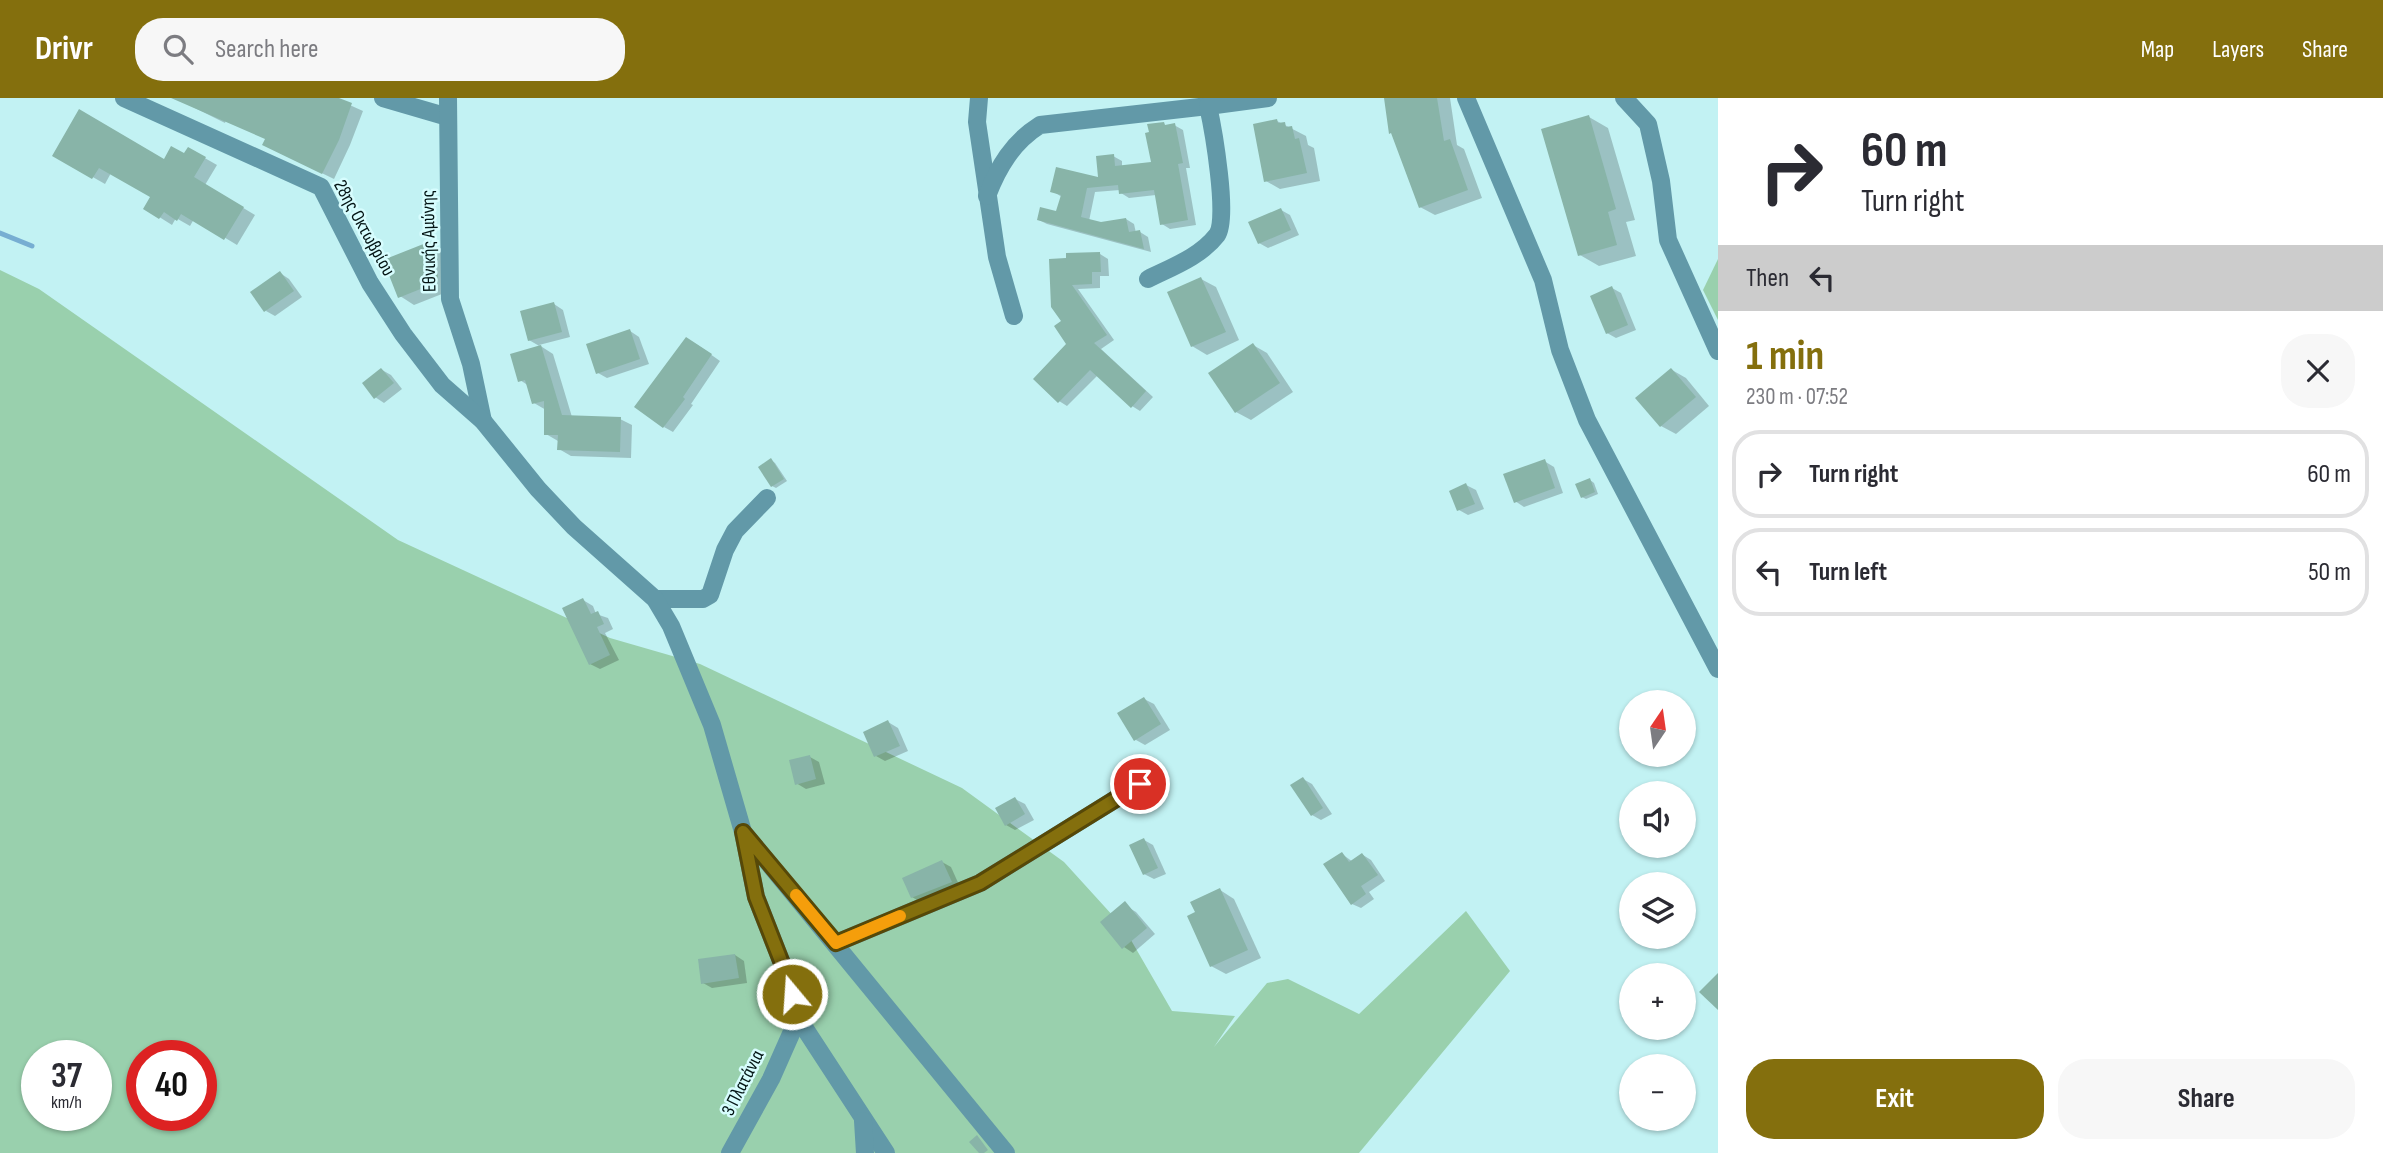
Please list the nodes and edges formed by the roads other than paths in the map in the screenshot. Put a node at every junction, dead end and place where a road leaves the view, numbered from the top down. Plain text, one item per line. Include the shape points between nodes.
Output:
1 (124, 98) edge
2 (383, 98) edge
3 (448, 98) edge
4 (979, 98) edge
5 (1268, 98) edge
6 (1466, 98) edge
7 (1624, 98) edge
8 (1208, 106) junction
9 (448, 117) junction
10 (987, 196) junction
11 (1148, 279) dead end
12 (1014, 316) dead end
13 (1718, 351) edge
14 (483, 421) junction
15 (767, 498) dead end
16 (655, 599) junction
17 (1718, 669) edge
18 (1140, 784) dead end
19 (743, 832) junction
20 (836, 943) junction
21 (798, 1018) junction
22 (863, 1121) junction
23 (730, 1153) edge
24 (865, 1153) edge
25 (886, 1153) edge
26 (1006, 1153) edge

1 - 14 street, 28ης Οκτωβρίου via 321,187 370,283 403,334 442,385
2 - 9 street
3 - 9 street, Εθνικής Αμύνης
4 - 10 street via 977,122
5 - 8 street
6 - 17 street via 1543,280 1560,350 1587,419
7 - 13 street via 1648,124 1668,240
8 - 10 street via 1040,125 1023,136 996,171
8 - 11 street via 1223,200 1219,233 1195,256
9 - 14 street, Εθνικής Αμύνης via 450,299
10 - 12 street via 997,257
14 - 16 street, 28ης Οκτωβρίου via 574,527
15 - 16 street via 734,531 710,595
16 - 19 street, 28ης Οκτωβρίου via 712,724
18 - 20 street via 980,883
19 - 20 street
19 - 21 street via 756,897
20 - 26 street
21 - 22 street
21 - 23 street, 3 Πλατάνια
22 - 24 street
22 - 25 street

